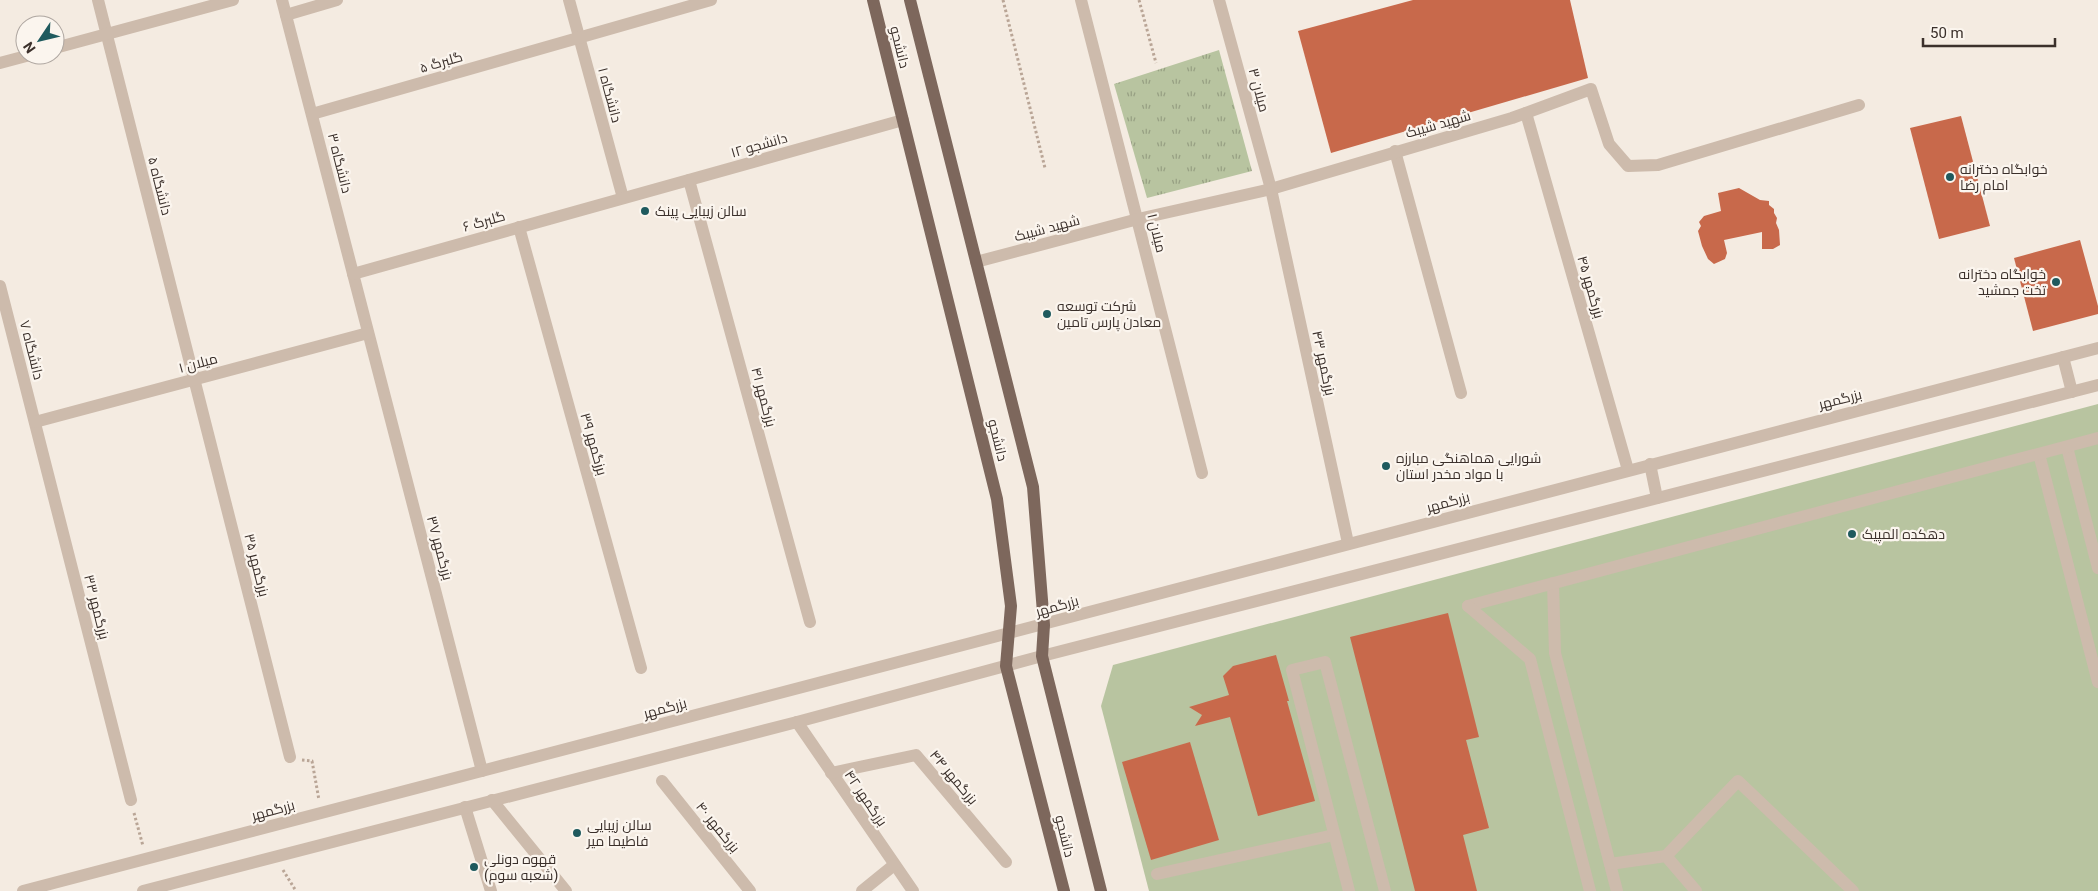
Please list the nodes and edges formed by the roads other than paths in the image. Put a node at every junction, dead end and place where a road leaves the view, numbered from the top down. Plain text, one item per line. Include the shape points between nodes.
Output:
1 (98, 0) edge
2 (233, 0) edge
3 (282, 0) edge
4 (337, 0) edge
5 (569, 0) edge
6 (711, 0) edge
7 (873, 0) edge
8 (910, 0) edge
9 (1081, 0) edge
10 (1219, 0) edge
11 (286, 15) junction
12 (106, 34) junction
13 (579, 38) junction
14 (65, 45) edge
15 (15, 59) edge
16 (0, 63) edge
17 (1859, 105) dead end
18 (1526, 113) junction
19 (312, 114) junction
20 (902, 120) junction
21 (1395, 152) junction
22 (689, 180) junction
23 (1271, 189) junction
24 (623, 198) junction
25 (1138, 219) junction
26 (519, 227) junction
27 (976, 262) junction
28 (353, 274) junction
29 (0, 286) edge
30 (368, 333) junction
31 (2098, 348) edge
32 (2063, 357) junction
33 (194, 380) junction
34 (2098, 385) edge
35 (2072, 392) junction
36 (1461, 393) dead end
37 (35, 422) junction
38 (2098, 438) edge
39 (2067, 447) junction
40 (2039, 454) junction
41 (1650, 464) junction
42 (1628, 470) junction
43 (1202, 474) dead end
44 (1657, 498) junction
45 (1348, 543) junction
46 (2098, 568) edge
47 (1553, 584) junction
48 (810, 622) dead end
49 (1044, 625) junction
50 (1009, 634) junction
51 (1042, 656) junction
52 (1006, 666) junction
53 (641, 668) dead end
54 (2098, 682) edge
55 (797, 722) junction
56 (290, 757) road end
57 (482, 771) junction
58 (831, 773) junction
59 (662, 781) dead end
60 (131, 800) road end
61 (492, 800) junction
62 (465, 807) junction
63 (1334, 834) junction
64 (1666, 856) junction
65 (1006, 862) dead end
66 (1610, 864) junction
67 (894, 865) junction
68 (1157, 874) dead end
69 (63, 886) edge
70 (27, 891) edge
71 (143, 891) edge
72 (491, 891) edge
73 (566, 891) edge
74 (750, 891) edge
75 (862, 891) edge
76 (913, 891) edge
77 (1064, 891) edge
78 (1101, 891) edge
79 (1349, 891) edge
80 (1384, 891) edge
81 (1590, 891) edge
82 (1617, 891) edge
83 (1696, 891) edge
84 (1853, 891) edge

1 - 12 street, دانشگاه ۵
2 - 12 street
3 - 11 street, دانشگاه ۳
4 - 11 street
5 - 13 street, دانشگاه ۱
6 - 13 street, گلبرگ ۵
7 - 20 main road, دانشجو
8 - 27 main road, دانشجو
9 - 25 street, میلان ۱
10 - 23 street, میلان ۳
11 - 19 street, دانشگاه ۳
12 - 14 street
12 - 33 street, دانشگاه ۵
13 - 19 street, گلبرگ ۵
13 - 24 street, دانشگاه ۱
15 - 16 street
17 - 18 street, شهید شیبک via 1658,165 1628,166 1609,144 1591,89
18 - 21 street, شهید شیبک
18 - 42 street, بزرگمهر ۴۵
19 - 28 street, دانشگاه ۳
20 - 22 street, دانشجو ۱۲
20 - 50 main road, دانشجو via 997,498 1011,606
21 - 23 street, شهید شیبک
21 - 36 street
22 - 24 street, دانشجو ۱۲
22 - 48 street, بزرگمهر ۴۱
23 - 25 street, شهید شیبک
23 - 45 street, بزرگمهر ۴۳
24 - 26 street, گلبرگ ۶
25 - 27 street, شهید شیبک
25 - 43 street, میلان ۱
26 - 28 street, گلبرگ ۶
26 - 53 street, برزگمهر ۳۹
27 - 49 main road, دانشجو via 1032,487
28 - 30 street, دانشگاه ۳
29 - 37 street, دانشگاه ۷
30 - 33 street, میلان ۱
30 - 57 street, بزرگمهر ۳۷
31 - 32 street, بزرگمهر
32 - 35 street
32 - 41 street, بزرگمهر
33 - 37 street, میلان ۱
33 - 56 street, بزرگمهر ۳۵
34 - 35 street
35 - 44 street
37 - 60 street, بزرگمهر ۳۳
38 - 39 street
39 - 40 street
39 - 46 street
40 - 47 street
40 - 54 street
41 - 42 street, بزرگمهر
41 - 44 street
42 - 45 street, بزرگمهر
44 - 51 street
45 - 49 street, بزرگمهر
47 - 66 street via 1555,653
47 - 81 street via 1468,606 1530,659
49 - 50 street, بزرگمهر
49 - 51 main road, دانشجو
50 - 52 main road, دانشجو
50 - 57 street, بزرگمهر
51 - 52 street
51 - 78 main road, دانشجو
52 - 55 street
52 - 77 main road, دانشجو
55 - 58 street, بزرگمهر ۴۲
55 - 61 street
57 - 69 street, بزرگمهر via 146,859
58 - 65 street, بزرگمهر ۴۴ via 916,755
58 - 67 street, بزرگمهر ۴۲
59 - 74 street, بزرگمهر ۴۰
61 - 62 street
61 - 73 street
62 - 71 street
62 - 72 street
63 - 68 street
63 - 79 street
63 - 80 street via 1292,670 1325,662
64 - 66 street
64 - 83 street
64 - 84 street via 1738,781
66 - 82 street
67 - 75 street
67 - 76 street, بزرگمهر ۴۲
69 - 70 street, بزرگمهر

